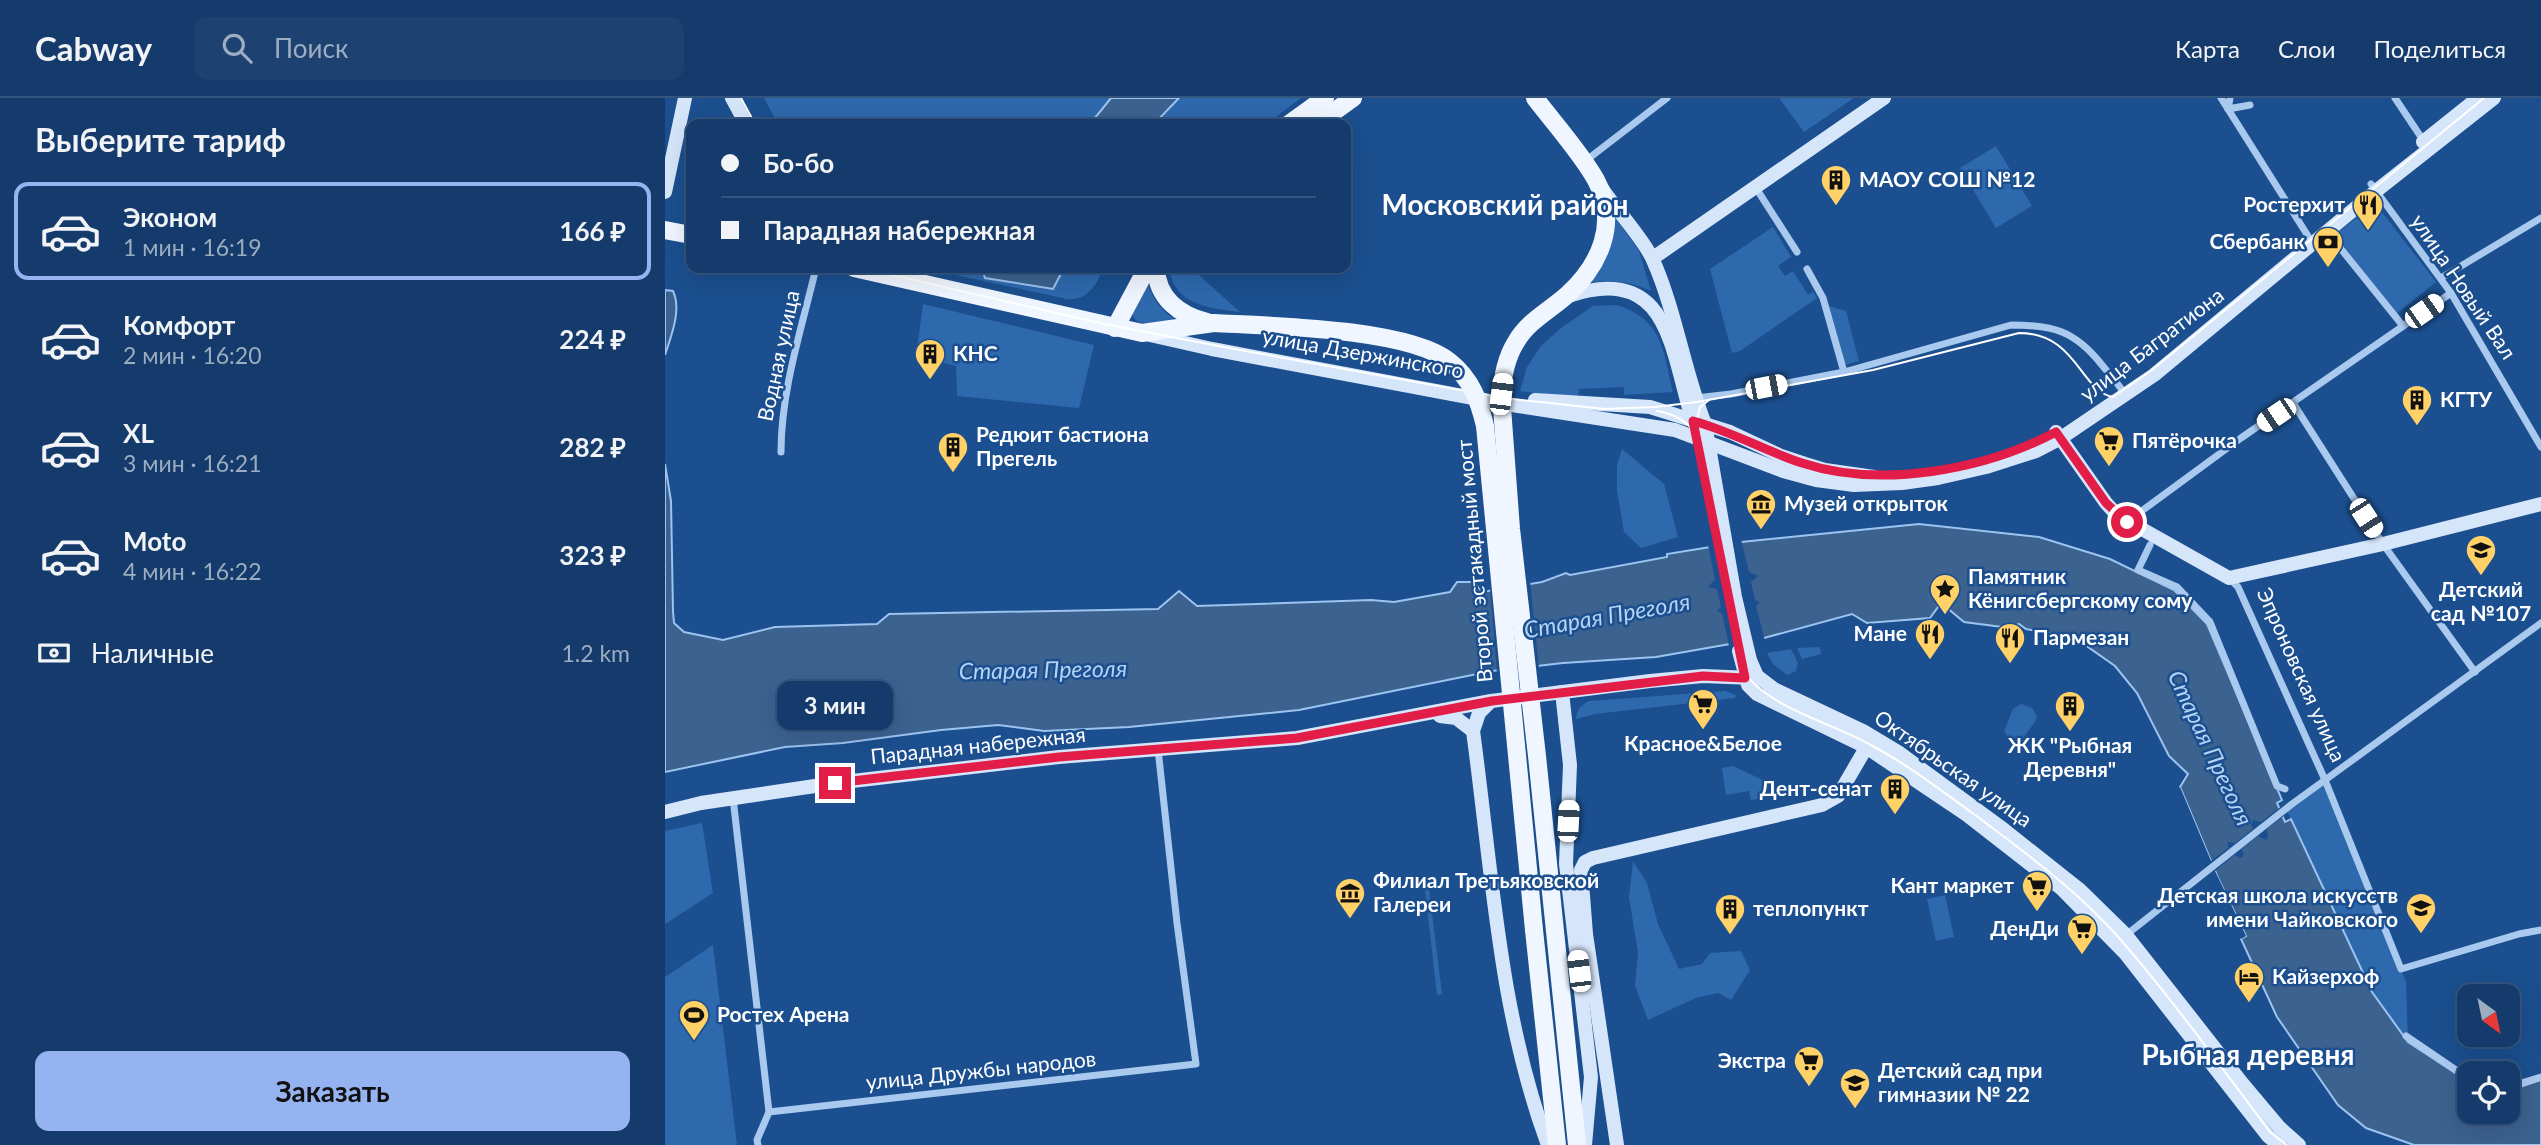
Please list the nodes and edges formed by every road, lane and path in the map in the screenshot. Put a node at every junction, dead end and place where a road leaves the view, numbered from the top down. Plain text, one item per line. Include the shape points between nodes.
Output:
1 (731, 98) edge
2 (1325, 98) edge
3 (1353, 98) edge
4 (1535, 98) edge
5 (1667, 98) edge
6 (1884, 98) edge
7 (2221, 98) edge
8 (2230, 98) edge
9 (2395, 98) edge
10 (2478, 98) edge
11 (2494, 98) edge
12 (687, 101) edge
13 (2250, 105) dead end
14 (2228, 109) junction
15 (743, 119) edge
16 (1296, 119) edge
17 (1324, 119) edge
18 (2426, 146) junction
19 (1583, 163) junction
20 (1596, 181) junction
21 (1756, 188) junction
22 (2374, 188) junction
23 (665, 192) edge
24 (2541, 218) edge
25 (665, 230) edge
26 (686, 234) edge
27 (2308, 236) junction
28 (2337, 244) dead end
29 (1797, 252) dead end
30 (1653, 258) junction
31 (1807, 269) dead end
32 (815, 273) edge
33 (876, 273) edge
34 (1132, 273) edge
35 (1144, 273) edge
36 (1157, 273) edge
37 (2441, 278) junction
38 (2451, 293) junction
39 (1566, 296) junction
40 (1214, 323) junction
41 (2403, 326) junction
42 (1109, 327) junction
43 (1142, 333) junction
44 (1227, 352) junction
45 (1844, 373) junction
46 (2123, 393) junction
47 (2293, 403) junction
48 (1696, 414) junction
49 (2059, 435) junction
50 (1703, 442) junction
51 (2541, 447) edge
52 (781, 452) dead end
53 (2541, 504) edge
54 (2127, 522) junction
55 (2383, 544) junction
56 (2150, 545) dead end
57 (2229, 578) junction
58 (2541, 623) edge
59 (2475, 672) junction
60 (1751, 677) junction
61 (1562, 692) junction
62 (1492, 701) junction
63 (1421, 714) junction
64 (1473, 731) junction
65 (1869, 742) junction
66 (1158, 749) junction
67 (2325, 780) junction
68 (2285, 789) dead end
69 (733, 798) junction
70 (665, 813) edge
71 (2541, 930) edge
72 (2126, 935) junction
73 (2406, 1037) dead end
74 (2457, 1071) edge
75 (2541, 1077) edge
76 (2520, 1083) edge
77 (769, 1111) junction
78 (758, 1145) edge
79 (1548, 1145) edge
80 (1557, 1145) edge
81 (1577, 1145) edge
82 (1585, 1145) edge
83 (1617, 1145) edge
84 (2279, 1145) edge
85 (2299, 1145) edge

1 - 15 main road
2 - 16 main road
3 - 17 main road
4 - 19 main road
5 - 19 street
6 - 21 main road
7 - 14 street
8 - 14 street
9 - 18 street
10 - 18 main road, улица Багратиона
11 - 18 main road, улица Багратиона
12 - 23 main road
13 - 14 street
14 - 27 street
18 - 22 main road, улица Багратиона
19 - 20 main road
20 - 30 main road
20 - 39 main road, Второй эстакадный мост via 1605,212 1605,242 1587,274
21 - 29 street
21 - 30 main road
22 - 27 main road, улица Багратиона
22 - 37 street, улица Новый Вал
22 - 46 main road, улица Багратиона via 2154,375
24 - 37 street
25 - 26 main road
27 - 46 main road, улица Багратиона
28 - 41 street
30 - 48 main road via 1677,330
31 - 45 street via 1823,298
32 - 52 street, Водная улица via 789,382
33 - 42 main road, улица Дзержинского
34 - 42 main road
35 - 42 main road
36 - 40 main road via 1161,291 1182,314
37 - 38 street, улица Новый Вал
38 - 41 street
38 - 51 street, улица Новый Вал
39 - 48 main road, Второй эстакадный мост via 1611,288 1645,299 1667,332
39 - 81 main road, Второй эстакадный мост, bridge via 1516,341 1501,394 1511,529
40 - 43 main road
40 - 80 main road, Второй эстакадный мост, bridge via 1381,336 1449,361 1475,392 1485,426
41 - 47 street
42 - 43 main road, улица Дзержинского
43 - 44 main road, улица Дзержинского
44 - 48 main road, улица Дзержинского via 1234,346 1517,398
44 - 50 main road, улица Дзержинского via 1505,404 1675,430
45 - 46 street via 2024,325 2074,336
45 - 48 street via 1731,394
46 - 49 main road, улица Багратиона
47 - 54 street
47 - 55 street
48 - 49 main road, улица Багратиона via 1805,464 1873,477 1969,463
48 - 50 main road
49 - 50 main road, улица Багратиона via 2036,451 1971,471 1902,483 1854,485 1783,471
49 - 54 main road, Эпроновская улица via 2106,503
50 - 60 main road
53 - 55 main road
54 - 57 main road, Эпроновская улица
55 - 57 main road
55 - 59 street
56 - 68 street via 2138,570 2177,586 2210,622 2277,786
57 - 67 street, Эпроновская улица via 2238,587
58 - 59 street
59 - 67 street
60 - 61 main road, Парадная набережная via 1703,676
60 - 65 main road, Октябрьская улица
61 - 62 main road, Парадная набережная
61 - 82 main road via 1570,758 1566,864 1591,1077
62 - 63 main road, Парадная набережная
62 - 64 main road via 1479,713
63 - 64 main road via 1457,718
63 - 66 main road, Парадная набережная via 1297,738
64 - 79 main road via 1517,1042
65 - 72 main road, Октябрьская улица via 2003,829 2080,890
65 - 83 main road via 1838,796 1822,805 1585,862 1581,870 1586,934
65 - 84 main road, Октябрьская улица via 2062,889 2125,953
66 - 69 main road, Парадная набережная
66 - 77 street, улица Дружбы народов via 1196,1064
67 - 71 street, Эпроновская улица via 2400,968
67 - 72 street
69 - 70 main road, Парадная набережная
69 - 77 street
72 - 85 main road, Октябрьская улица via 2242,1083
73 - 74 street
75 - 76 street
77 - 78 street

